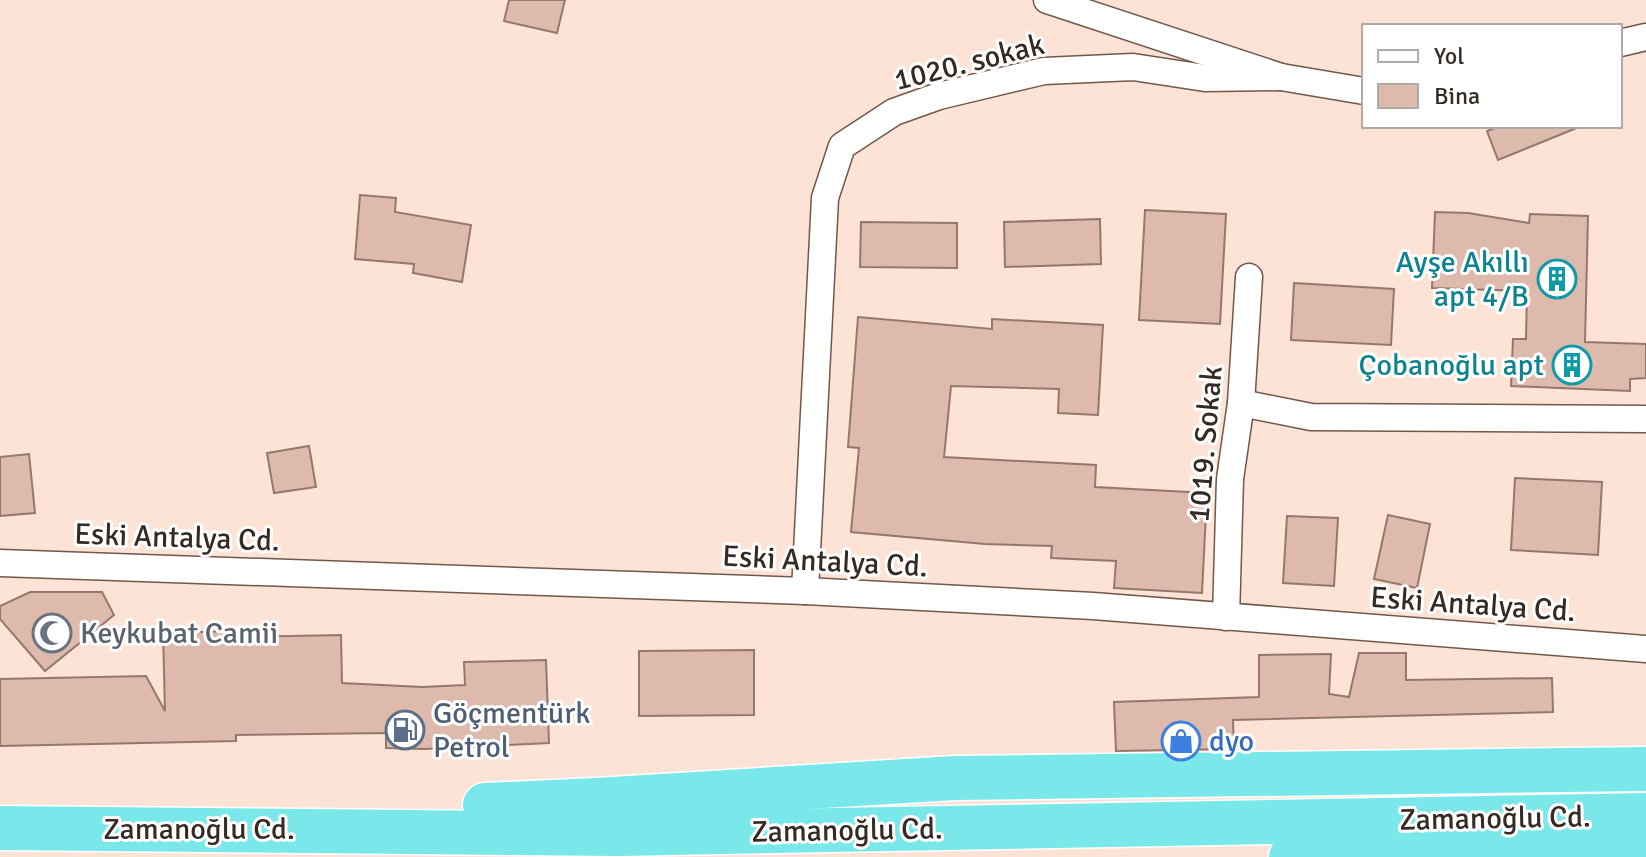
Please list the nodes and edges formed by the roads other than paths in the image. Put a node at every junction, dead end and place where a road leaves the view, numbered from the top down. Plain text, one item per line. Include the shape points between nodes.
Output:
1 (1047, 0) edge
2 (1646, 37) edge
3 (1622, 43) edge
4 (1281, 77) junction
5 (1362, 91) edge
6 (1249, 277) dead end
7 (1241, 403) junction
8 (1646, 419) edge
9 (0, 563) edge
10 (805, 591) junction
11 (1226, 617) junction
12 (1646, 649) edge
13 (1646, 769) edge
14 (1646, 815) edge
15 (0, 828) edge
16 (303, 829) junction
17 (1646, 854) edge
18 (1291, 857) edge

1 - 4 street
2 - 3 street
4 - 5 street
4 - 10 street, 1020. sokak via 1205,78 1133,67 1044,71 894,112 842,146 825,198
6 - 7 street, 1019. Sokak
7 - 8 street via 1311,417
7 - 11 street, 1019. Sokak via 1230,479
9 - 10 street, Eski Antalya Cd.
10 - 11 street, Eski Antalya Cd.
11 - 12 street, Eski Antalya Cd.
13 - 16 highway via 955,778 415,807
14 - 16 highway, Zamanoğlu Cd. via 620,834
15 - 16 highway, Zamanoğlu Cd.
17 - 18 highway, Zamanoğlu Cd.

